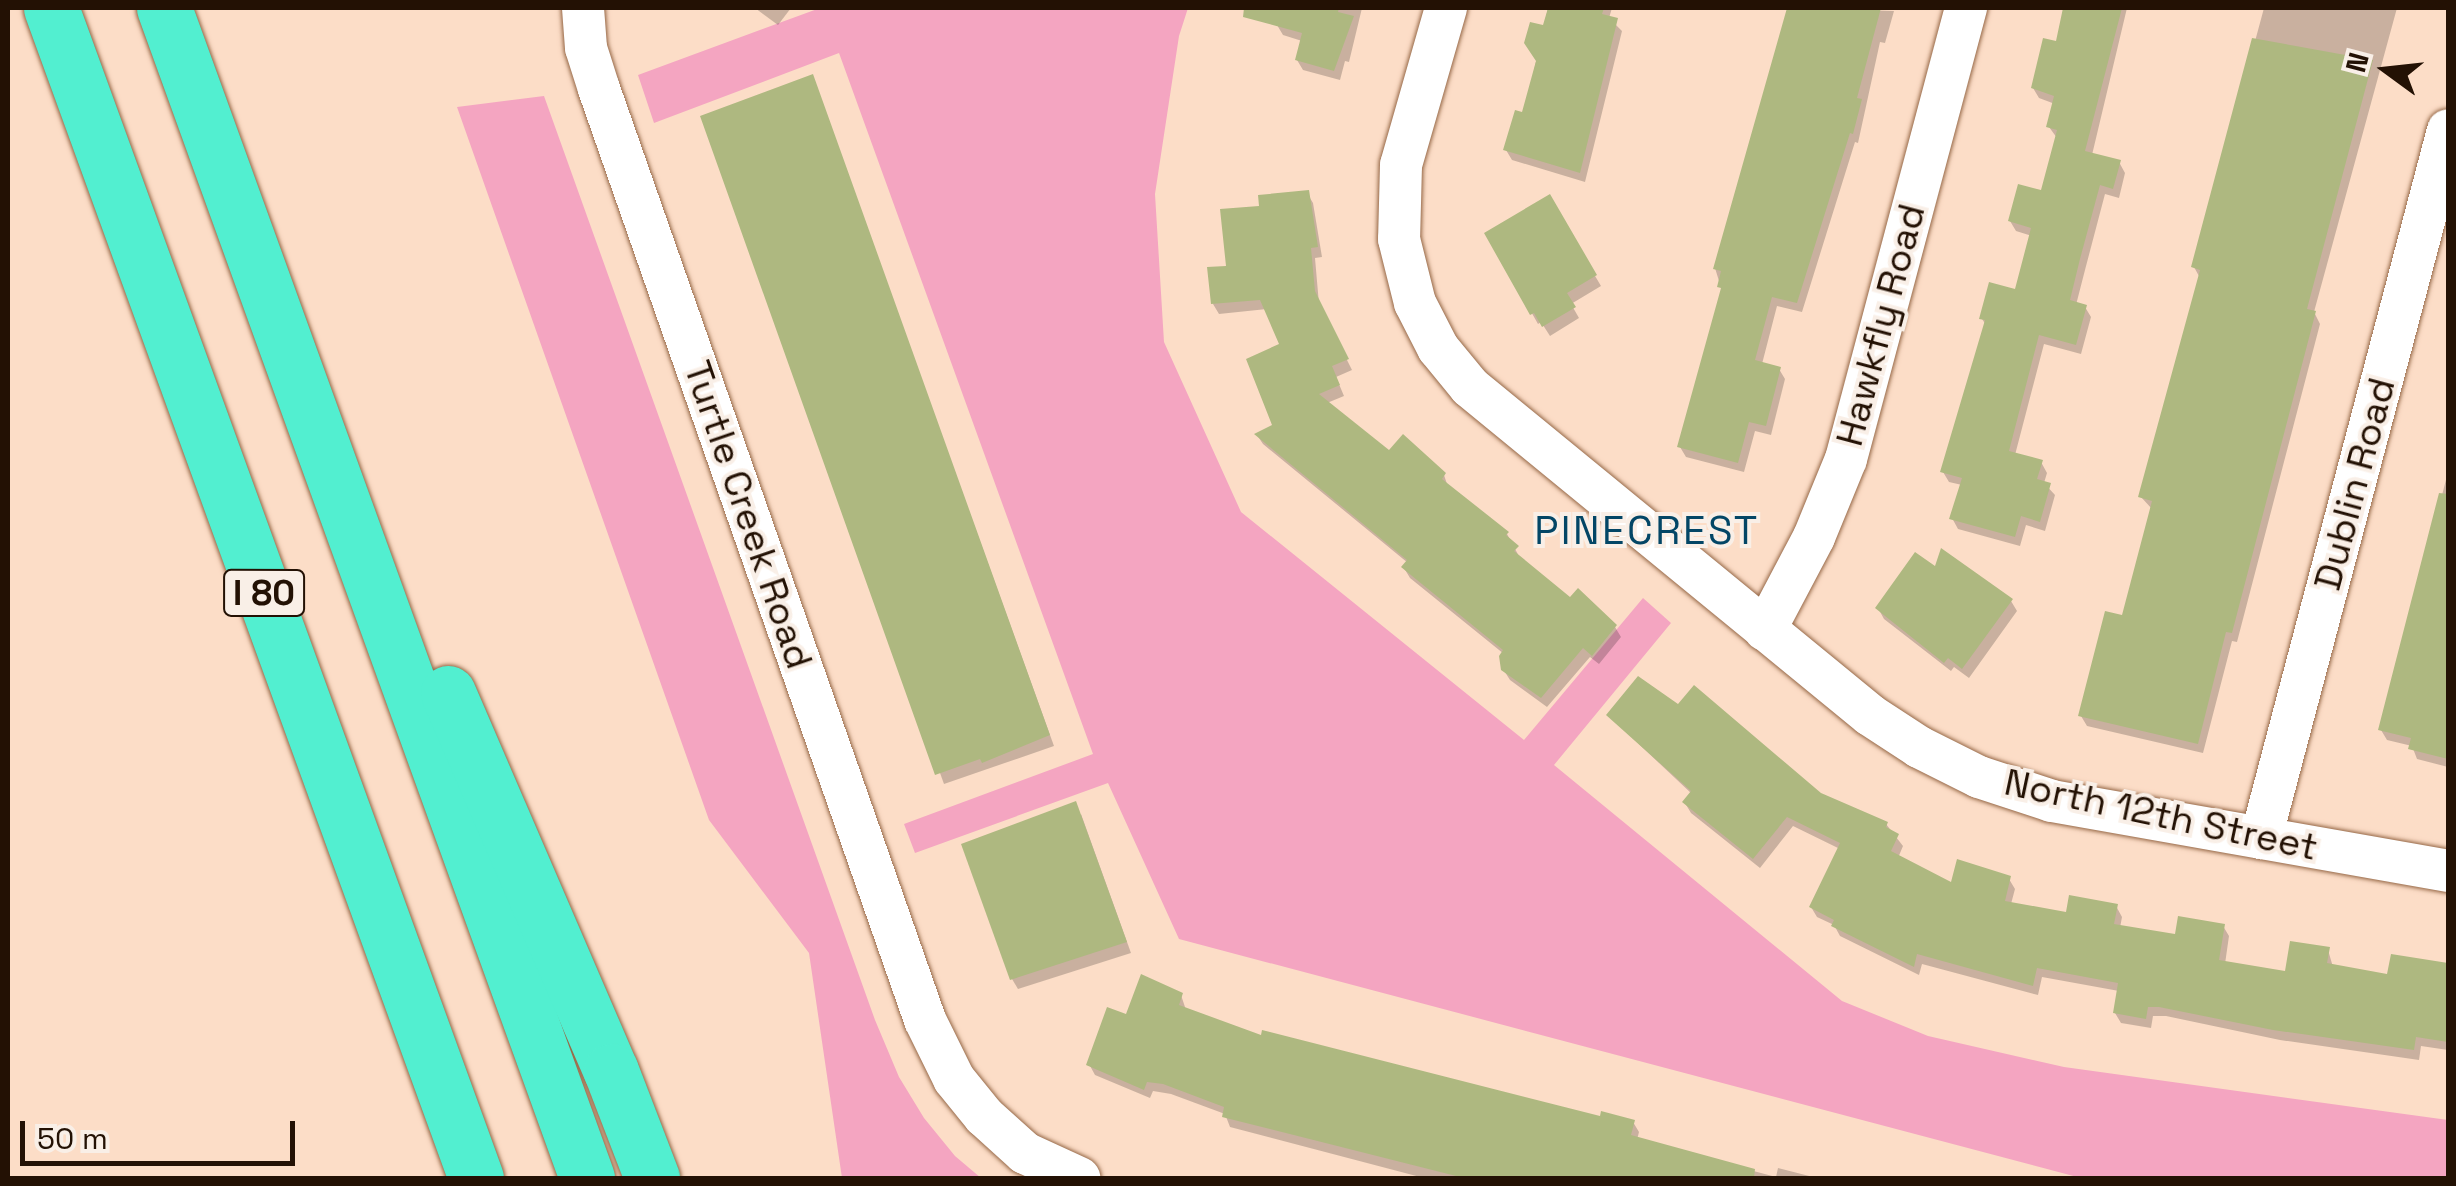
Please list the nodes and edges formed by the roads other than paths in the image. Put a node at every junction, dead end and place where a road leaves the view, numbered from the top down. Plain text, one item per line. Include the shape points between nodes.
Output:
1 (51, 8) edge
2 (164, 8) edge
3 (583, 8) edge
4 (1446, 8) edge
5 (1966, 8) edge
6 (2448, 130) edge
7 (226, 180) junction
8 (1765, 630) junction
9 (2261, 838) junction
10 (2448, 871) edge
11 (476, 1178) edge
12 (588, 1178) edge
13 (652, 1178) edge
14 (1079, 1178) edge

1 - 11 highway, I 80
2 - 7 highway, I 80
3 - 14 street, Turtle Creek Road via 599,89 925,1020 954,1079 984,1116 1026,1152
4 - 8 street, North 12th Street via 1401,164 1398,225 1408,281 1438,348 1470,387
5 - 8 street, Hawkfly Road via 1846,459
6 - 9 street, Dublin Road
7 - 12 highway, I 80
7 - 13 highway
8 - 9 street, North 12th Street via 1870,715 1979,777 2052,800
9 - 10 street, North 12th Street

